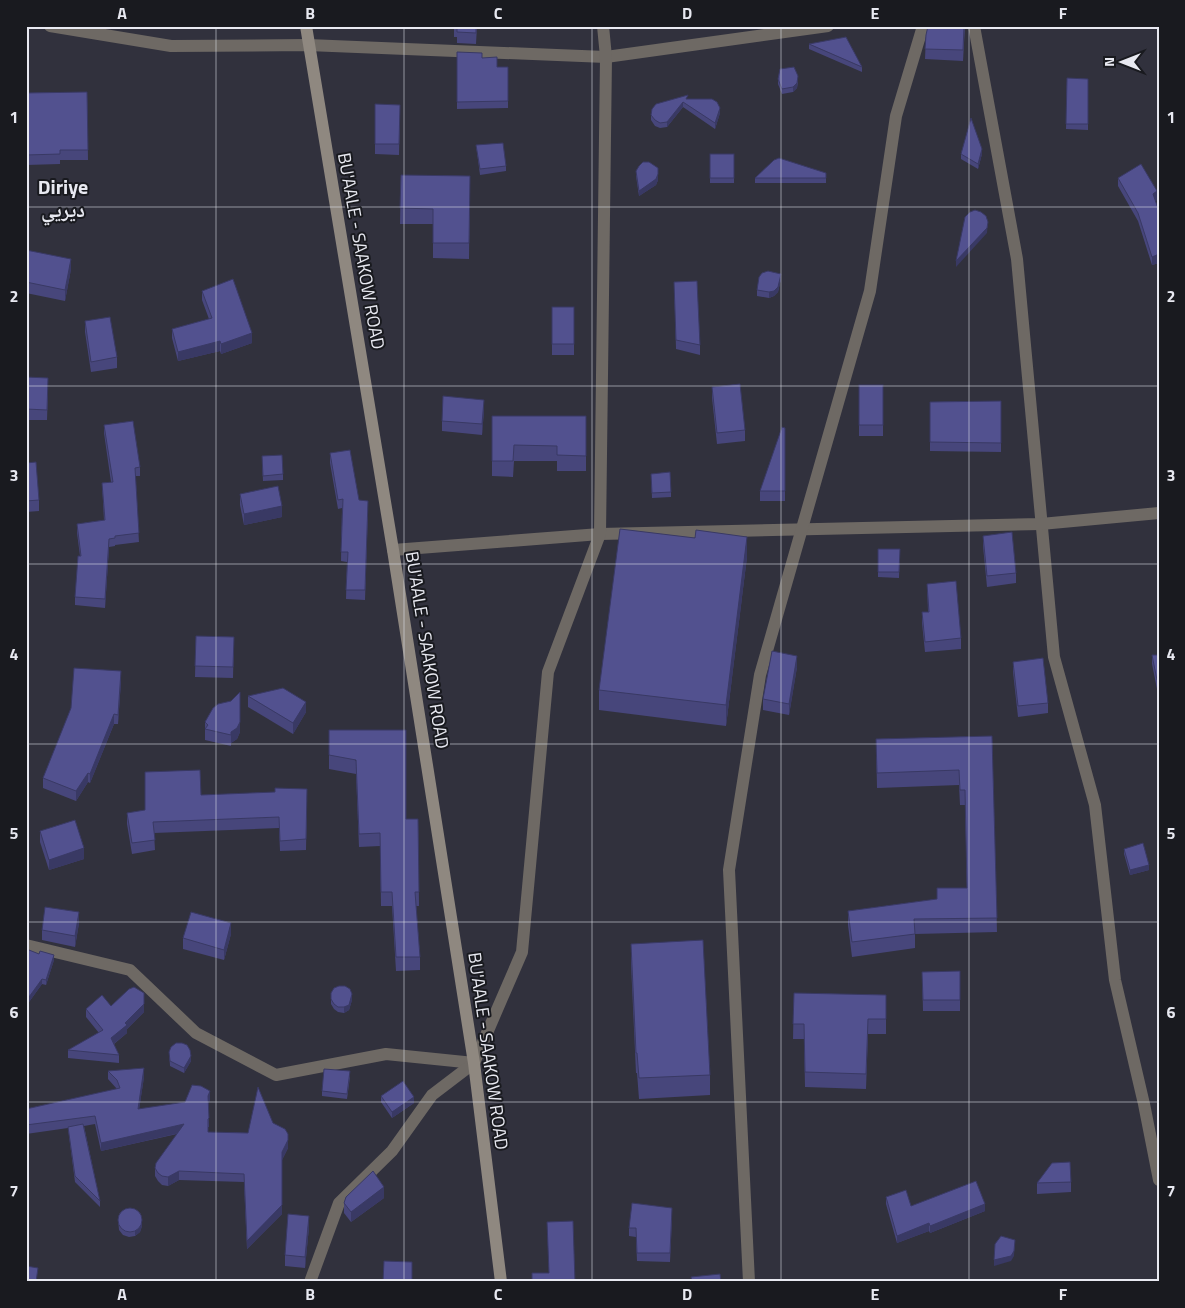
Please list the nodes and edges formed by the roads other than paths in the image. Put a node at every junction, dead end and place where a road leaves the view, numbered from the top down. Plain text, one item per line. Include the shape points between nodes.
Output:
1 (50, 26) edge
2 (306, 26) edge
3 (604, 26) edge
4 (828, 26) edge
5 (923, 26) edge
6 (974, 26) edge
7 (308, 44) junction
8 (606, 58) junction
9 (1159, 513) edge
10 (1041, 524) junction
11 (803, 529) junction
12 (600, 534) junction
13 (393, 550) junction
14 (26, 945) edge
15 (474, 1063) junction
16 (1159, 1180) edge
17 (310, 1282) edge
18 (501, 1282) edge
19 (749, 1282) edge

1 - 7 street via 171,46
2 - 7 main road, BU'AALE - SAAKOW ROAD
3 - 8 street
4 - 8 street
5 - 11 street via 896,116 870,291
6 - 10 street via 1016,259
7 - 8 street
7 - 13 main road, BU'AALE - SAAKOW ROAD
8 - 12 street
9 - 10 street
10 - 11 street
10 - 16 street via 1054,657 1095,805 1115,980
11 - 12 street
11 - 19 street via 760,675 729,870
12 - 13 street
12 - 15 street via 548,672 522,952
13 - 15 main road, BU'AALE - SAAKOW ROAD
14 - 15 street via 130,970 196,1033 276,1075 386,1054
15 - 17 street via 432,1095 392,1151 339,1203
15 - 18 main road, BU'AALE - SAAKOW ROAD

